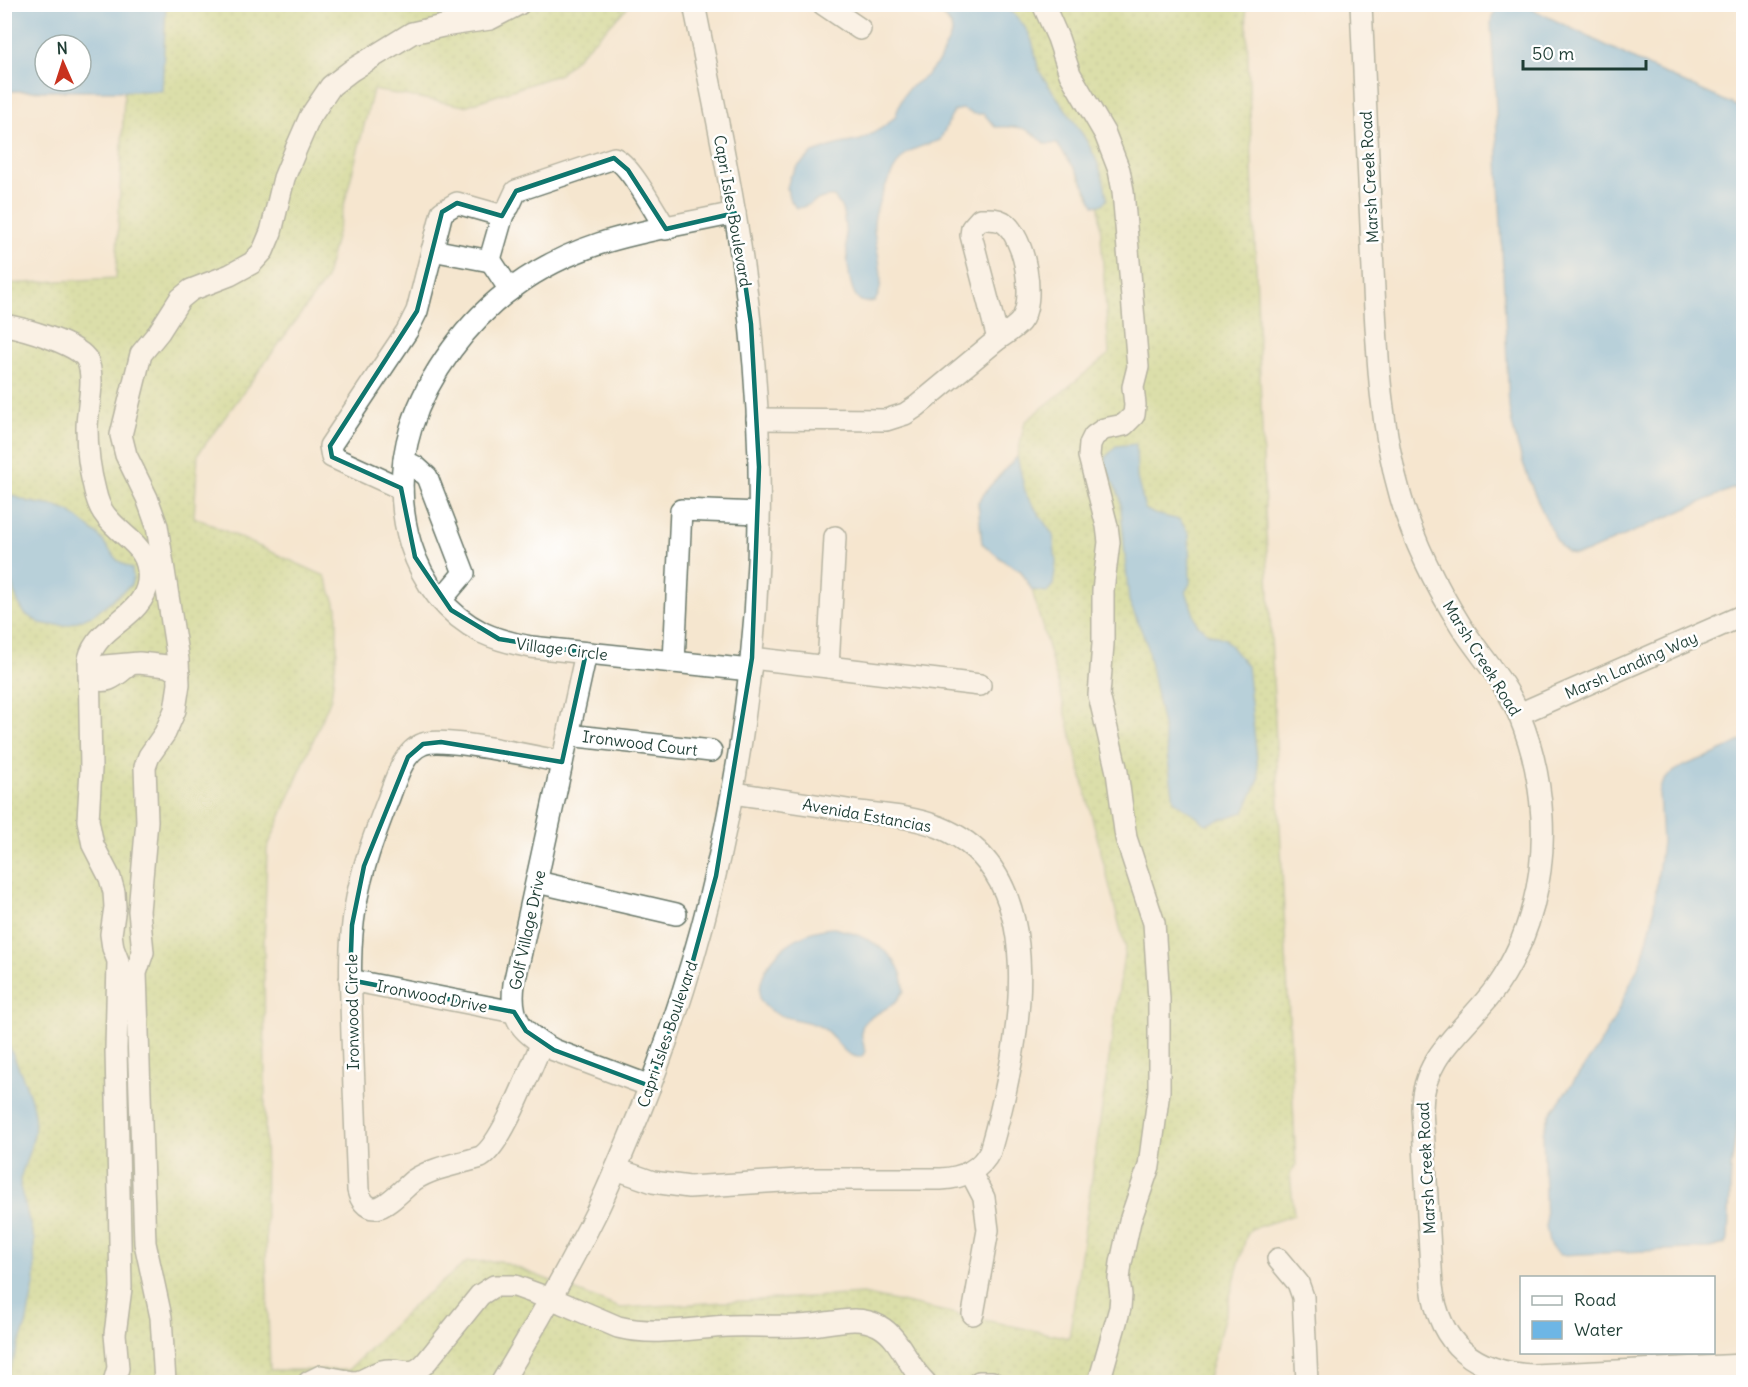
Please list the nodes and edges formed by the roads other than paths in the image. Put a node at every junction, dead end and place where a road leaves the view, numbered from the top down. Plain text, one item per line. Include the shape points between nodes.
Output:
1 (519, 4) edge
2 (694, 4) edge
3 (823, 4) edge
4 (1043, 4) edge
5 (1361, 4) edge
6 (860, 29) dead end
7 (735, 213) junction
8 (503, 214) junction
9 (666, 229) junction
10 (432, 250) junction
11 (489, 258) junction
12 (510, 290) junction
13 (4, 326) edge
14 (998, 339) junction
15 (757, 419) junction
16 (404, 461) junction
17 (402, 489) junction
18 (759, 513) junction
19 (835, 537) dead end
20 (441, 600) junction
21 (1743, 615) edge
22 (586, 653) junction
23 (674, 662) junction
24 (751, 664) junction
25 (828, 667) junction
26 (179, 673) junction
27 (89, 676) junction
28 (980, 685) dead end
29 (1519, 714) junction
30 (568, 735) junction
31 (711, 751) dead end
32 (562, 762) junction
33 (733, 793) junction
34 (537, 882) junction
35 (676, 914) dead end
36 (350, 980) junction
37 (514, 1012) junction
38 (542, 1043) junction
39 (650, 1086) junction
40 (616, 1169) junction
41 (971, 1173) junction
42 (1278, 1259) dead end
43 (551, 1299) junction
44 (973, 1314) dead end
45 (1743, 1365) edge
46 (114, 1383) edge
47 (165, 1383) edge
48 (309, 1383) edge
49 (354, 1383) edge
50 (502, 1383) edge
51 (925, 1383) edge
52 (979, 1383) edge
53 (992, 1383) edge
54 (1099, 1383) edge
55 (1307, 1383) edge

1 - 26 street via 490,19 412,33 331,86 310,117 296,149 263,251 252,263 191,290 180,299 141,354 121,435 158,526
2 - 7 street, Capri Isles Boulevard
3 - 6 street
4 - 54 street via 1070,74 1105,134 1119,170 1138,366 1133,387 1134,415 1124,425 1104,429 1094,436 1089,456 1109,543 1102,590 1104,645 1099,702 1117,772 1131,858 1154,924 1159,1091 1149,1166 1130,1221 1121,1263 1120,1308
5 - 29 street, Marsh Creek Road via 1379,377 1386,440 1402,501 1425,561 1461,626
7 - 9 street, Village Circle
7 - 15 street, Capri Isles Boulevard via 749,313
8 - 9 street via 516,191 614,158 628,170
8 - 10 street via 457,203 442,212
8 - 11 street
9 - 12 street, Village Circle via 587,247 534,273
10 - 11 street via 474,259
10 - 17 street via 417,311 407,331 330,446 332,457
11 - 12 street
12 - 16 street, Village Circle via 475,321 441,365 412,426
13 - 27 street via 33,332 76,349 87,360 91,377 87,430 97,498 107,518 134,541 147,564 145,593 131,612 94,645
14 - 14 street via 1020,322 1026,310 1027,279 1012,230 1003,222 980,219 971,235
14 - 15 street via 917,406 895,417 875,421
15 - 18 street, Capri Isles Boulevard
16 - 17 street, Village Circle
16 - 20 street via 427,477 464,573
17 - 20 street, Village Circle via 412,549
18 - 23 street via 681,510
18 - 24 street, Capri Isles Boulevard
19 - 25 street
20 - 22 street, Village Circle via 466,622 499,639
21 - 29 street, Marsh Landing Way
22 - 23 street, Village Circle
22 - 30 street
23 - 24 street, Village Circle
24 - 25 street
24 - 33 street, Capri Isles Boulevard
25 - 28 street
26 - 27 street via 149,663 105,666
26 - 47 street via 175,710 145,767 147,821 139,911 143,952 136,973 145,1243 161,1317
27 - 46 street via 88,820 93,845 112,886 116,907 111,934 118,960 121,1288
29 - 45 street, Marsh Creek Road via 1536,765 1539,791 1542,852 1535,896 1509,967 1483,1005 1436,1059 1424,1088 1432,1286 1437,1312 1449,1336 1464,1353 1485,1366 1509,1373
30 - 31 street, Ironwood Court
30 - 32 street
32 - 34 street, Golf Village Drive
32 - 36 street, Ironwood Circle via 441,742 423,744 412,751 392,788 364,866 352,925
33 - 39 street, Capri Isles Boulevard via 698,944
33 - 41 street, Avenida Estancias via 929,824 968,844 996,874 1010,904 1016,934 1019,1014 1010,1072 990,1151
34 - 35 street
34 - 37 street, Golf Village Drive via 514,984
36 - 37 street, Ironwood Drive
36 - 38 street, Ironwood Circle via 358,1190 363,1203 370,1207 385,1205 425,1174 488,1153
37 - 38 street, Golf Village Drive via 526,1031
38 - 39 street, Golf Village Drive
39 - 40 street, Capri Isles Boulevard
40 - 41 street via 653,1182 689,1187 814,1179 948,1179
40 - 43 street, Capri Isles Boulevard
41 - 44 street via 984,1198 988,1230
42 - 55 street via 1298,1283 1303,1297
43 - 49 street via 510,1285 489,1287 421,1368 409,1373 382,1371
43 - 50 street, Capri Isles Boulevard
43 - 51 street via 618,1327 645,1331 788,1327 867,1320 888,1332
48 - 49 street via 321,1376
52 - 53 street

